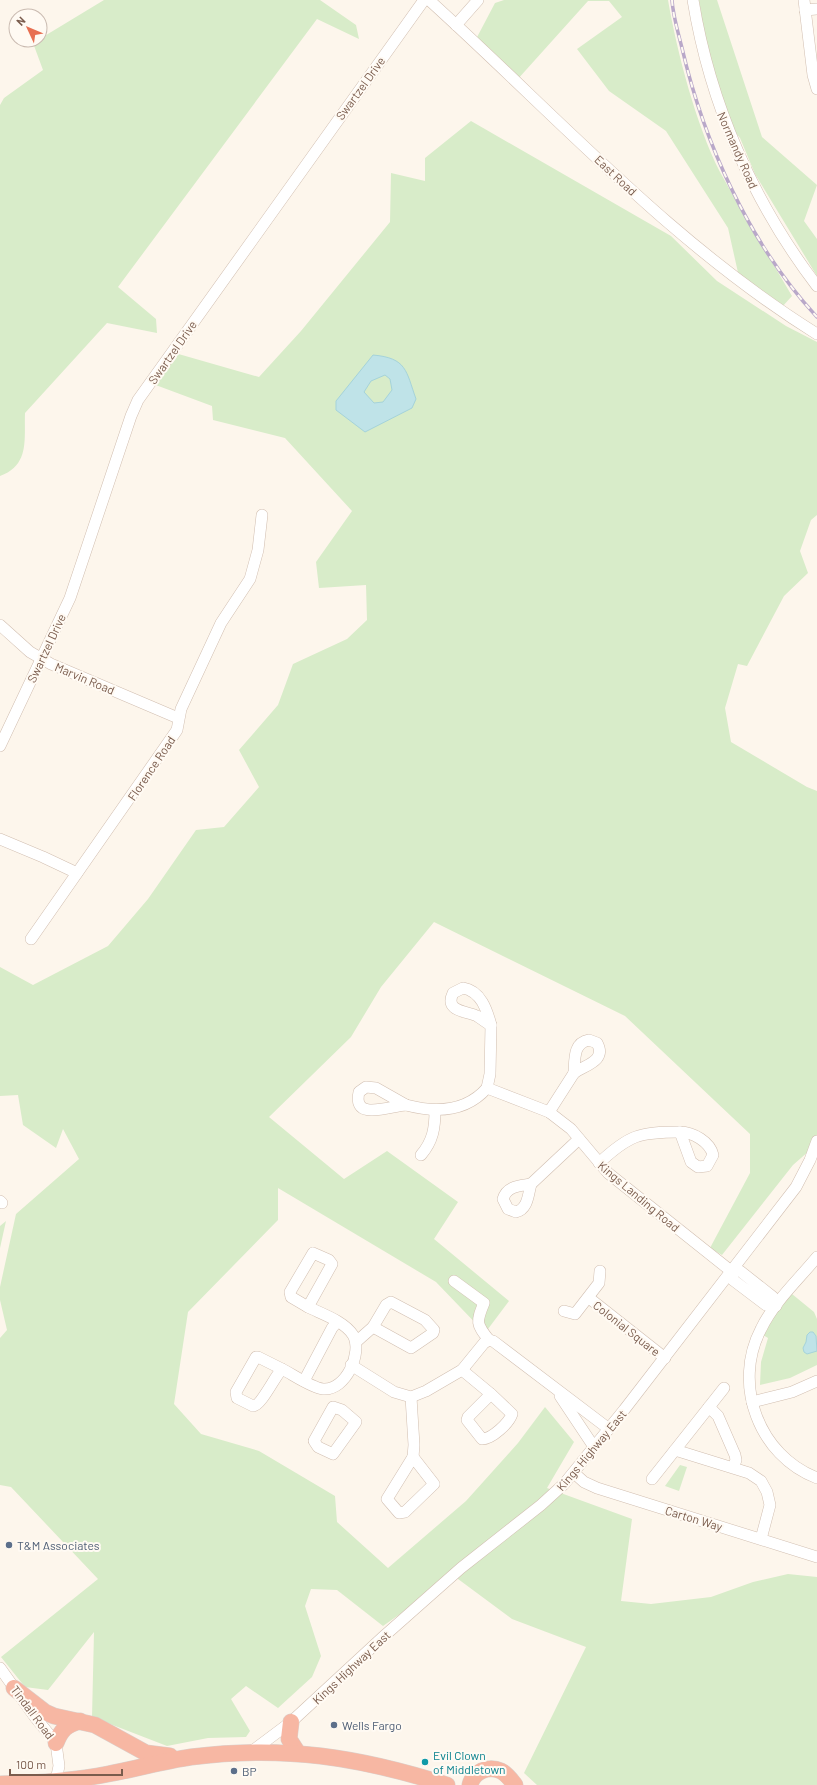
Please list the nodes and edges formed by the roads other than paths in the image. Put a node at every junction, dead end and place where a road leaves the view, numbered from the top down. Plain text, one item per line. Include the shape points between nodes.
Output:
1 (424, 0) edge
2 (429, 0) edge
3 (478, 0) edge
4 (693, 0) edge
5 (805, 5) edge
6 (817, 9) edge
7 (456, 25) junction
8 (817, 89) edge
9 (817, 286) edge
10 (817, 334) edge
11 (262, 514) dead end
12 (0, 626) edge
13 (41, 658) junction
14 (178, 718) junction
15 (0, 746) edge
16 (0, 839) edge
17 (77, 873) junction
18 (31, 939) dead end
19 (490, 1026) dead end
20 (574, 1073) dead end
21 (487, 1088) junction
22 (406, 1104) dead end
23 (436, 1110) junction
24 (549, 1112) junction
25 (680, 1132) dead end
26 (579, 1139) junction
27 (817, 1141) edge
28 (421, 1155) dead end
29 (599, 1163) junction
30 (531, 1184) dead end
31 (817, 1257) edge
32 (600, 1271) dead end
33 (731, 1271) junction
34 (454, 1281) dead end
35 (589, 1298) junction
36 (776, 1306) junction
37 (308, 1307) junction
38 (564, 1311) dead end
39 (337, 1322) junction
40 (373, 1327) junction
41 (488, 1340) junction
42 (356, 1342) junction
43 (665, 1358) junction
44 (352, 1365) junction
45 (282, 1369) junction
46 (462, 1370) junction
47 (304, 1380) junction
48 (817, 1381) edge
49 (329, 1388) junction
50 (724, 1388) dead end
51 (558, 1392) junction
52 (491, 1394) dead end
53 (411, 1396) junction
54 (752, 1402) junction
55 (333, 1407) dead end
56 (709, 1407) junction
57 (609, 1429) junction
58 (594, 1447) junction
59 (675, 1450) junction
60 (413, 1457) junction
61 (733, 1468) junction
62 (574, 1473) junction
63 (817, 1478) edge
64 (652, 1479) dead end
65 (761, 1539) junction
66 (817, 1556) edge
67 (0, 1668) edge
68 (14, 1688) junction
69 (80, 1721) junction
70 (291, 1722) junction
71 (56, 1743) junction
72 (250, 1752) junction
73 (298, 1753) junction
74 (192, 1757) junction
75 (0, 1784) edge
76 (56, 1784) edge
77 (440, 1784) edge
78 (470, 1785) edge
79 (515, 1785) edge

1 - 13 street, Swartzel Drive via 138,400 75,586
2 - 7 street, East Road
3 - 7 street
4 - 9 street, Normandy Road via 715,96 739,154 770,216
5 - 6 street
5 - 8 street
7 - 10 street, East Road via 679,232 757,294
11 - 14 street, Florence Road via 258,550 250,578 221,623
12 - 13 street, Marvin Road via 30,652
13 - 14 street, Marvin Road
13 - 15 street, Swartzel Drive
14 - 17 street, Florence Road via 177,730
16 - 17 street
17 - 18 street, Florence Road
19 - 21 street via 490,1074
20 - 24 street
21 - 23 street via 479,1097 465,1104
21 - 24 street, Kings Landing Road
22 - 23 street
23 - 28 street via 431,1143
24 - 26 street, Kings Landing Road via 571,1129
25 - 29 street via 653,1133 630,1138
26 - 29 street, Kings Landing Road
26 - 30 street
27 - 33 street, Kings Highway East via 796,1187
29 - 33 street, Kings Landing Road via 626,1188
31 - 36 street
32 - 35 street via 599,1283
33 - 36 street, Kings Landing Road via 740,1271 773,1297
33 - 43 street, Kings Highway East
34 - 41 street via 484,1303 477,1324
35 - 38 street via 575,1314
35 - 43 street, Colonial Square
36 - 54 street via 764,1323 754,1346 749,1375
37 - 37 street via 332,1267 331,1261 316,1253 310,1254 290,1292 291,1298
37 - 39 street
39 - 42 street via 352,1334
39 - 47 street
40 - 40 street via 386,1305 391,1302 425,1320 434,1330 426,1339 411,1348
40 - 42 street
41 - 46 street
41 - 51 street via 493,1341
42 - 44 street
43 - 57 street, Kings Highway East
44 - 49 street via 342,1381
44 - 53 street via 394,1392
45 - 45 street via 256,1406 236,1396 256,1357
45 - 47 street
46 - 52 street
46 - 53 street via 426,1391
47 - 49 street via 324,1389
48 - 54 street via 792,1392
49 - 55 street
50 - 56 street
51 - 57 street
51 - 58 street
53 - 60 street
54 - 63 street via 760,1426 772,1444 795,1467
56 - 59 street
56 - 61 street via 718,1416 735,1454
57 - 58 street, Kings Highway East
58 - 62 street, Kings Highway East
59 - 61 street
59 - 64 street
60 - 60 street via 434,1484 405,1512 399,1513 387,1499
61 - 65 street via 756,1477 764,1484 769,1509
62 - 65 street, Carton Way via 597,1488
62 - 70 street, Kings Highway East via 550,1498 467,1563 386,1634
65 - 66 street, Carton Way
67 - 68 street, Tindall Road
68 - 69 highway via 45,1712
68 - 71 street, Tindall Road
69 - 71 highway via 62,1729
69 - 74 highway via 102,1728 146,1752
70 - 72 street, Kings Highway East
70 - 73 highway via 289,1739
71 - 76 street, Tindall Road via 59,1766
72 - 73 highway
72 - 74 highway
73 - 77 highway via 368,1763
74 - 76 highway
75 - 76 highway
78 - 79 highway via 473,1777 488,1768 505,1773

